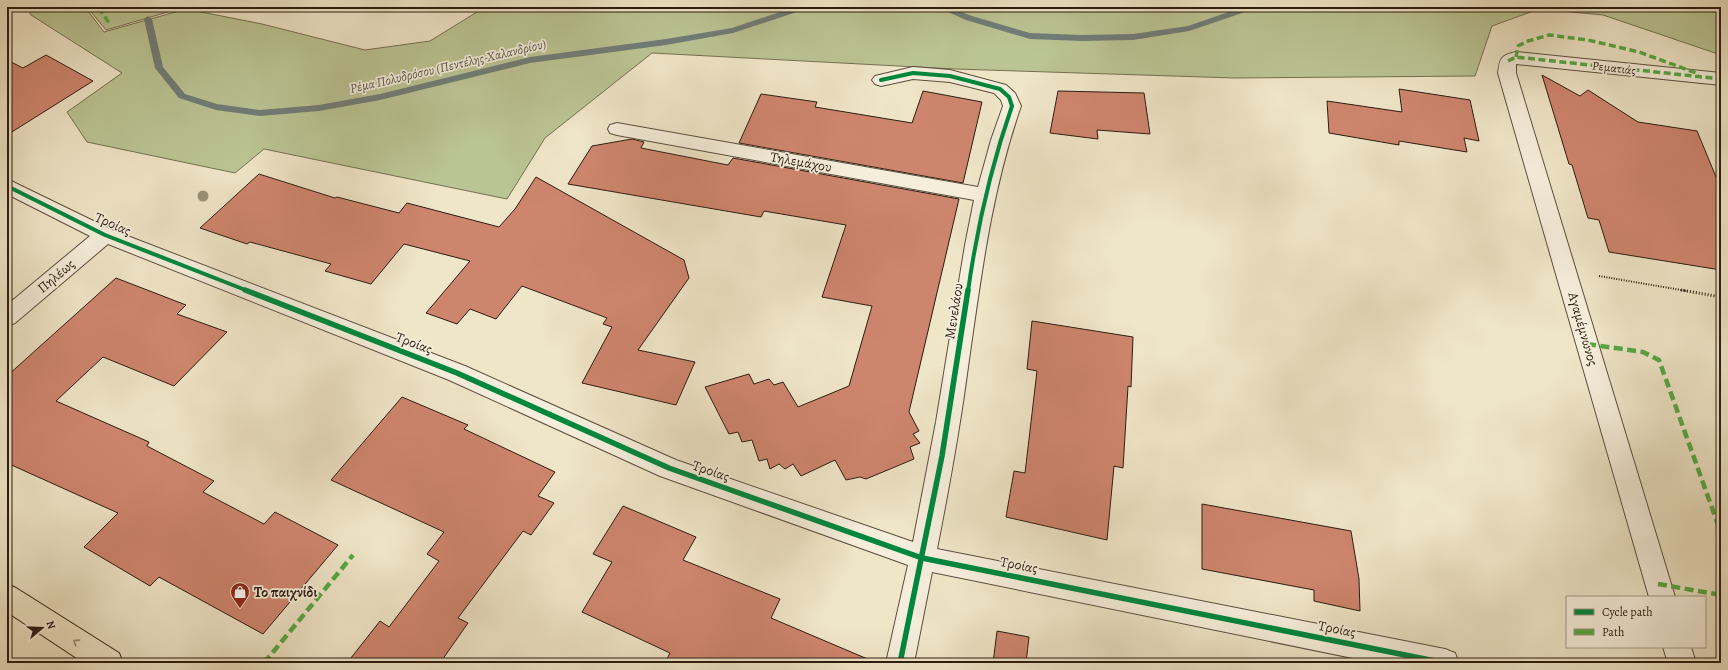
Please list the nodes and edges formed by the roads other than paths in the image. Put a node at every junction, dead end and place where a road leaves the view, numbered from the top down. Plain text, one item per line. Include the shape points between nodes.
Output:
1 (1508, 61) joint
2 (1721, 79) edge
3 (881, 80) dead end
4 (617, 129) dead end
5 (7, 186) edge
6 (984, 195) junction
7 (105, 235) junction
8 (7, 317) edge
9 (922, 558) junction
10 (1662, 596) edge
11 (7, 597) edge
12 (1677, 648) edge
13 (108, 663) edge
14 (900, 663) edge
15 (1445, 663) edge
16 (1682, 663) edge

1 - 2 street, Ρεματιάς via 1516,56
1 - 10 street, Αγαμέμνωνος via 1507,73
3 - 6 street, Μενελάου via 924,72 950,76 1000,90 1009,97 1012,106
4 - 6 street, Τηλεμάχου
5 - 7 street, Τροίας
6 - 9 street, Μενελάου via 948,425
7 - 8 street, Πηλέως
7 - 9 street, Τροίας via 457,373 669,468
9 - 14 street, Μενελάου
9 - 15 street, Τροίας
13 -> 11 main road
12 - 16 street

